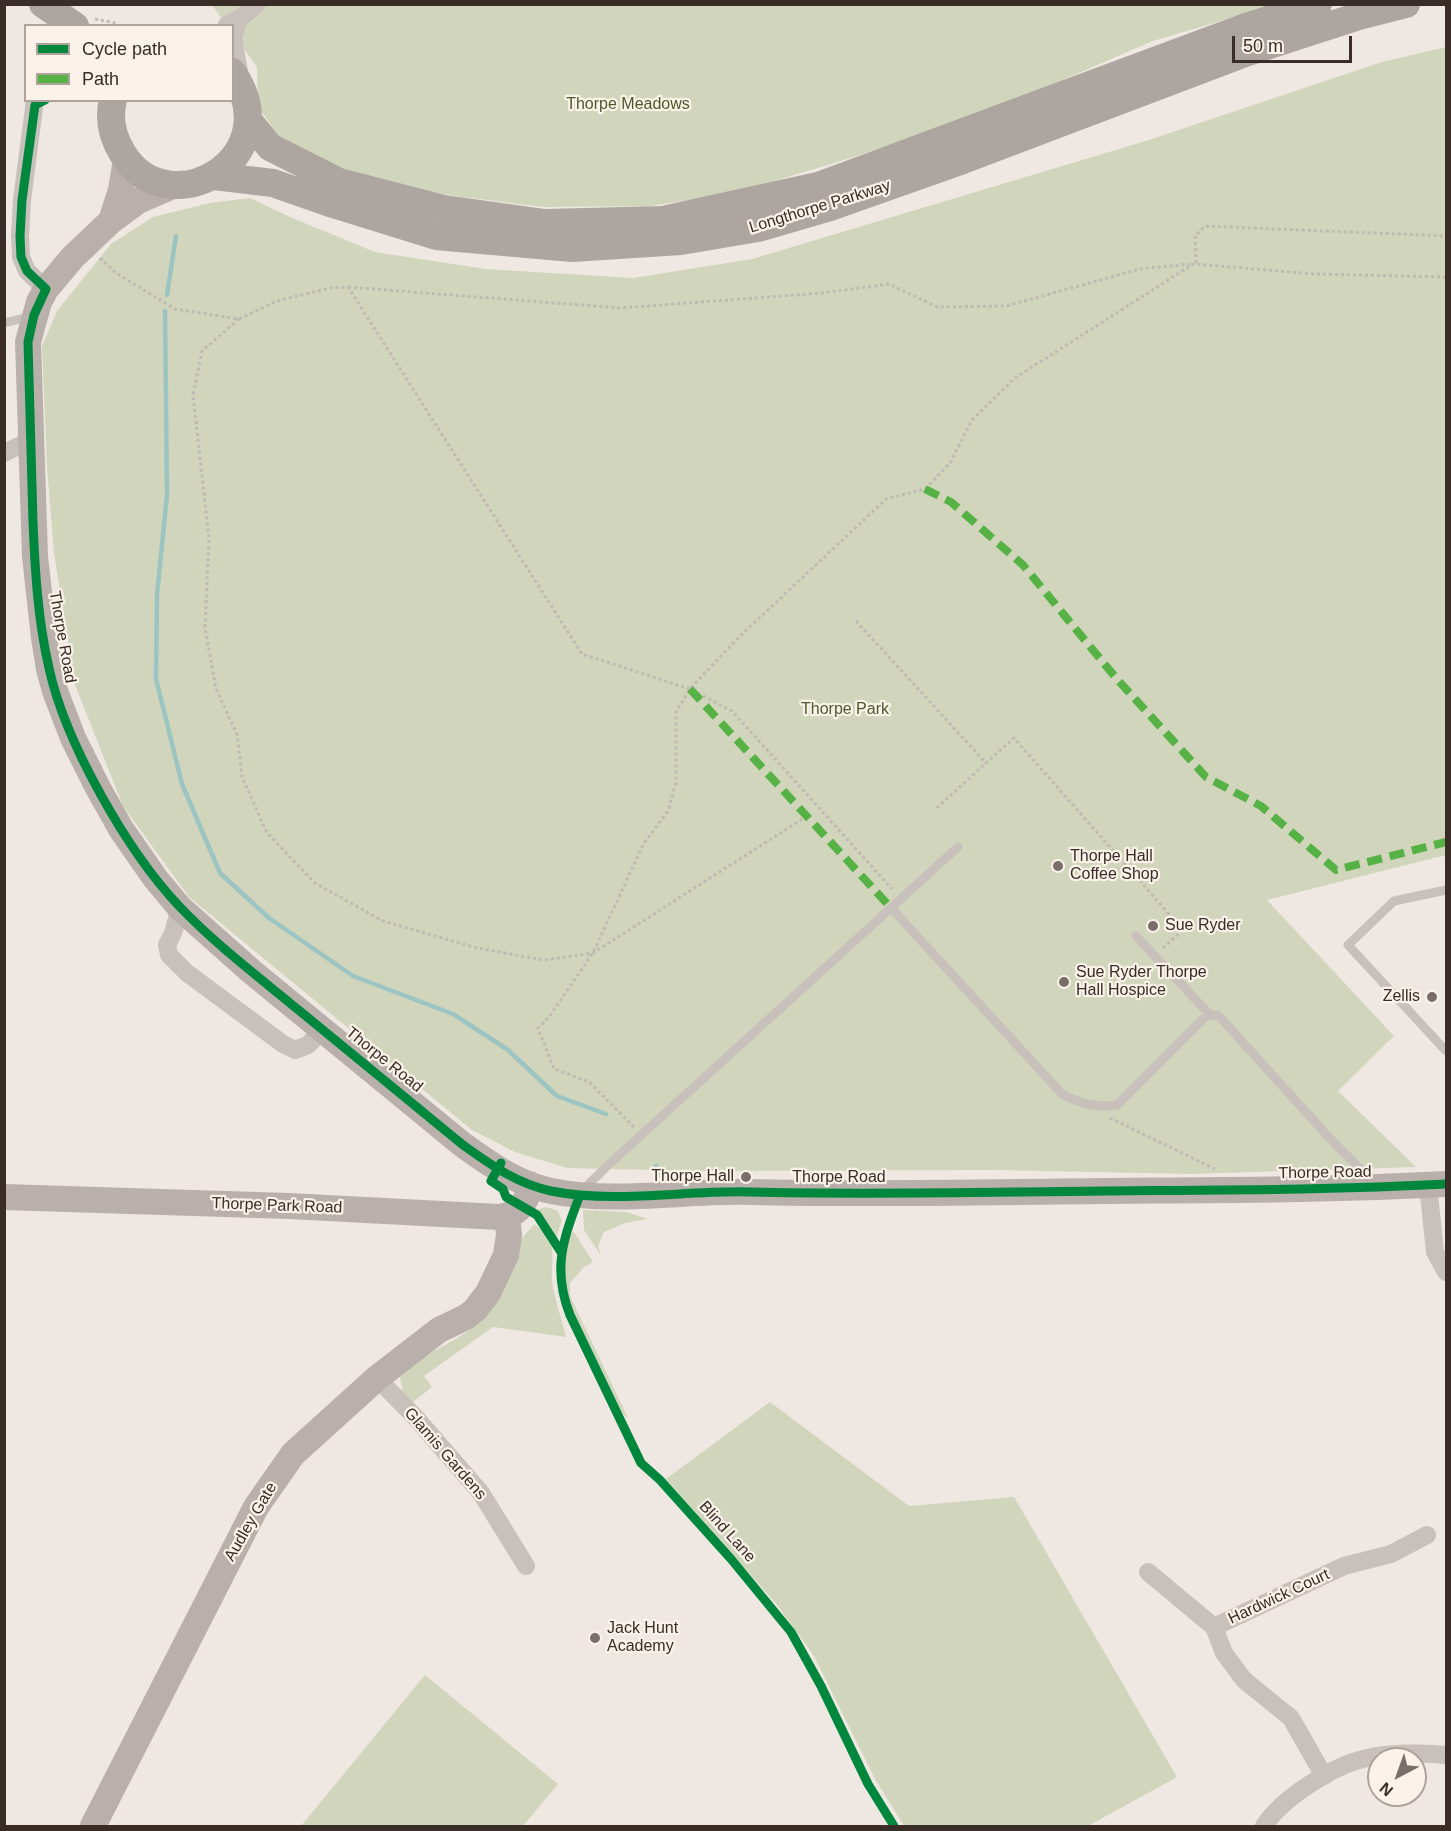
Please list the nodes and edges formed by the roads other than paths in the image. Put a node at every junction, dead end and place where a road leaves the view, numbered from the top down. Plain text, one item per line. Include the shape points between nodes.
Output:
1 (35, 4) edge
2 (43, 4) edge
3 (257, 4) edge
4 (1318, 4) edge
5 (1406, 4) edge
6 (231, 23) edge
7 (51, 24) edge
8 (72, 24) edge
9 (234, 48) edge
10 (237, 79) edge
11 (35, 102) edge
12 (112, 113) edge
13 (248, 120) junction
14 (126, 159) junction
15 (214, 176) junction
16 (175, 185) junction
17 (111, 220) junction
18 (46, 289) junction
19 (34, 315) junction
20 (4, 323) edge
21 (31, 440) junction
22 (4, 453) edge
23 (958, 848) dead end
24 (1446, 890) edge
25 (180, 908) junction
26 (892, 909) junction
27 (1136, 936) dead end
28 (1210, 1015) junction
29 (322, 1029) junction
30 (1446, 1051) edge
31 (530, 1184) junction
32 (1437, 1184) edge
33 (1378, 1186) junction
34 (580, 1195) junction
35 (4, 1197) edge
36 (507, 1216) junction
37 (1446, 1272) edge
38 (377, 1378) junction
39 (660, 1480) dead end
40 (1427, 1535) dead end
41 (526, 1566) dead end
42 (1148, 1572) dead end
43 (1214, 1627) junction
44 (1446, 1755) edge
45 (1324, 1776) junction
46 (93, 1827) edge
47 (1264, 1827) edge

1 - 7 main road
2 - 8 main road
3 - 6 street
4 - 13 main road, Longthorpe Parkway via 1243,28 818,186 663,219 545,223 444,209 339,182 270,147
5 - 15 main road, Longthorpe Parkway via 1248,52 830,207 758,228 681,242 572,249 436,236 273,183
9 - 10 street
10 - 13 main road
11 - 18 street via 22,200 21,258 27,271
12 - 14 main road via 117,144
13 - 15 main road via 241,147 230,164
14 - 16 main road via 156,181
14 - 17 street, Thorpe Road
15 - 16 main road
16 - 17 street, Thorpe Road via 138,201
17 - 18 street, Thorpe Road
18 - 19 street, Thorpe Road
19 - 20 lane
19 - 21 street, Thorpe Road via 28,342
21 - 22 street
21 - 25 street, Thorpe Road via 39,608 55,691 73,738 121,829
23 - 26 lane
24 - 30 lane via 1394,901 1348,945
25 - 29 street, Thorpe Road
25 - 29 street via 167,945 169,955 187,973 295,1050 308,1045
26 - 28 lane via 1062,1094 1083,1104 1117,1105
26 - 34 lane via 642,1134
27 - 28 lane
28 - 33 lane via 1226,1023
29 - 31 street, Thorpe Road via 497,1170
31 - 34 street, Thorpe Road
31 - 36 street via 522,1206
32 - 33 street, Thorpe Road
32 - 37 street via 1435,1252
33 - 34 street, Thorpe Road
34 - 39 lane via 561,1252 562,1296 641,1463
35 - 36 street, Thorpe Park Road
36 - 38 street, Audley Gate via 506,1255 475,1310 439,1330
38 - 41 street, Glamis Gardens via 482,1493
38 - 46 street, Audley Gate via 293,1454 256,1507
40 - 43 street, Hardwick Court via 1390,1554 1344,1566
42 - 43 street, Hardwick Court
43 - 45 street, Hardwick Court via 1224,1653 1244,1680 1291,1718
44 - 45 street via 1366,1758
45 - 47 street via 1284,1804

